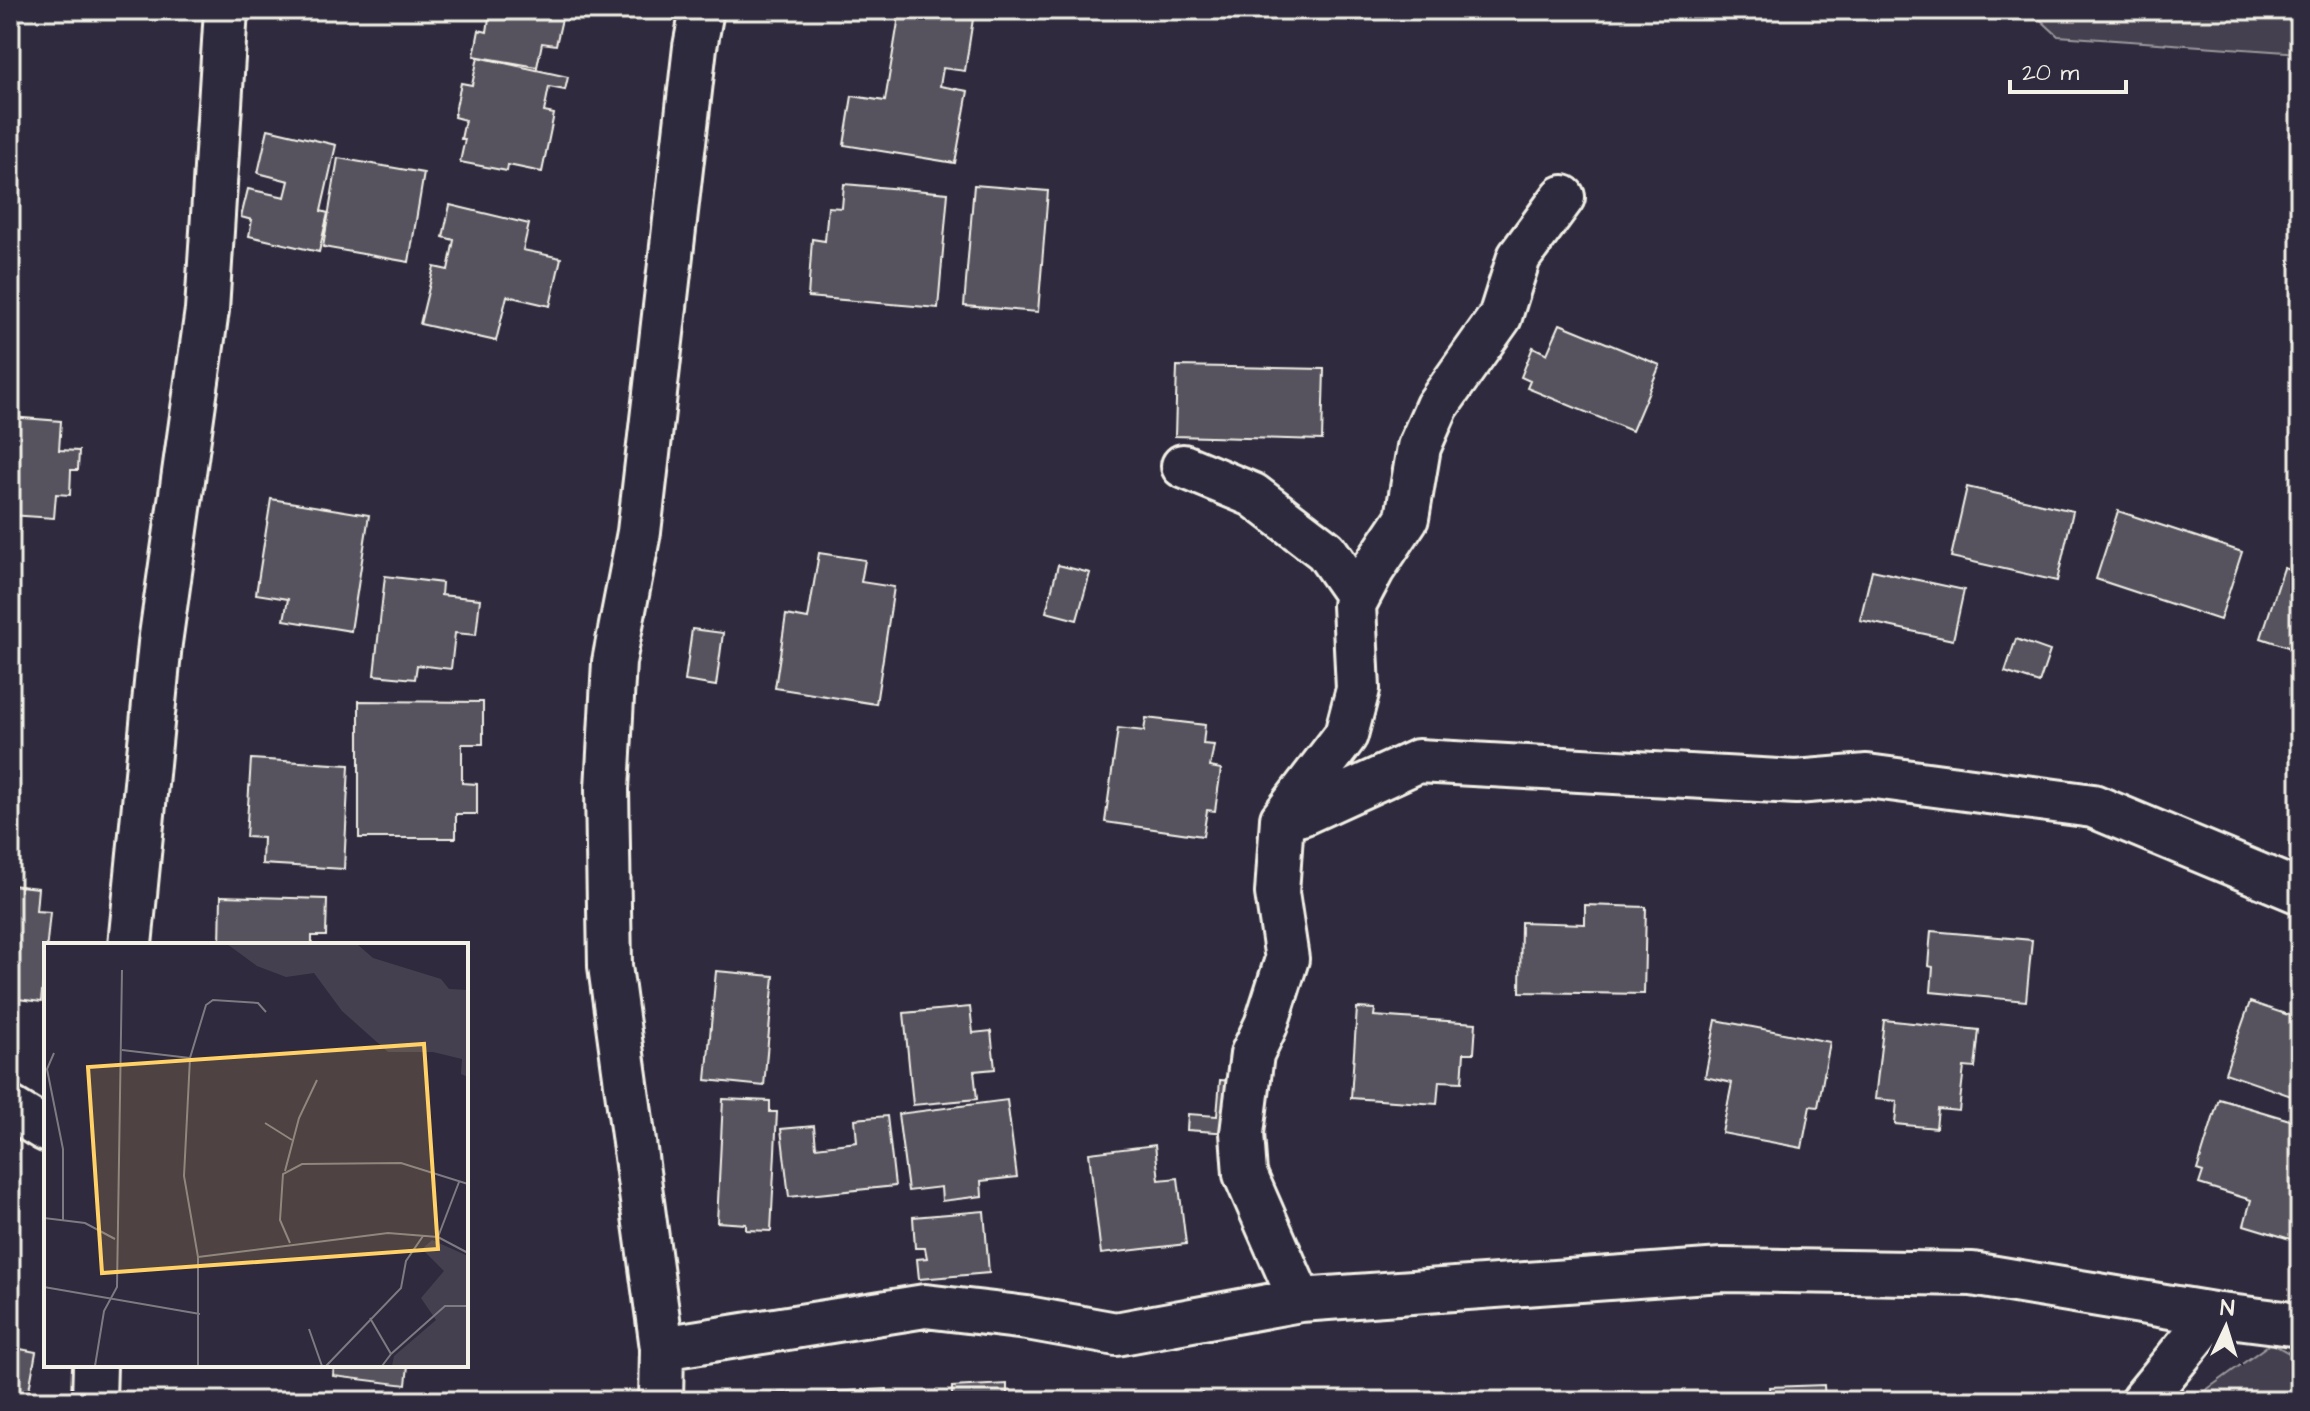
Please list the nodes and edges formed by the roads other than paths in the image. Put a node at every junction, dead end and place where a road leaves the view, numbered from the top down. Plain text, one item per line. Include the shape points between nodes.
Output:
1 (226, 10) edge
2 (702, 10) edge
3 (1563, 197) dead end
4 (1183, 466) dead end
5 (1358, 597) junction
6 (1282, 819) junction
7 (2300, 892) edge
8 (130, 943) edge
9 (10, 1108) edge
10 (44, 1129) edge
11 (1300, 1300) junction
12 (2213, 1314) junction
13 (2300, 1325) edge
14 (662, 1348) junction
15 (95, 1367) edge
16 (94, 1401) edge
17 (661, 1401) edge
18 (2142, 1401) edge

1 - 8 street via 207,310 160,643
2 - 14 street via 639,532 614,662 607,789 610,966
3 - 5 street via 1519,257 1500,317 1437,406 1419,447 1407,518
4 - 5 street via 1253,495 1326,551
5 - 6 street via 1358,689 1346,735
6 - 7 street via 1418,761 1796,782 1867,776 2093,806
6 - 11 street via 1277,893 1287,959 1252,1054 1242,1133 1245,1174
9 - 10 street
11 - 12 street via 1737,1270 1972,1274
11 - 14 street via 1116,1334 925,1306
12 - 13 street
12 - 18 street
14 - 17 street
15 - 16 street

